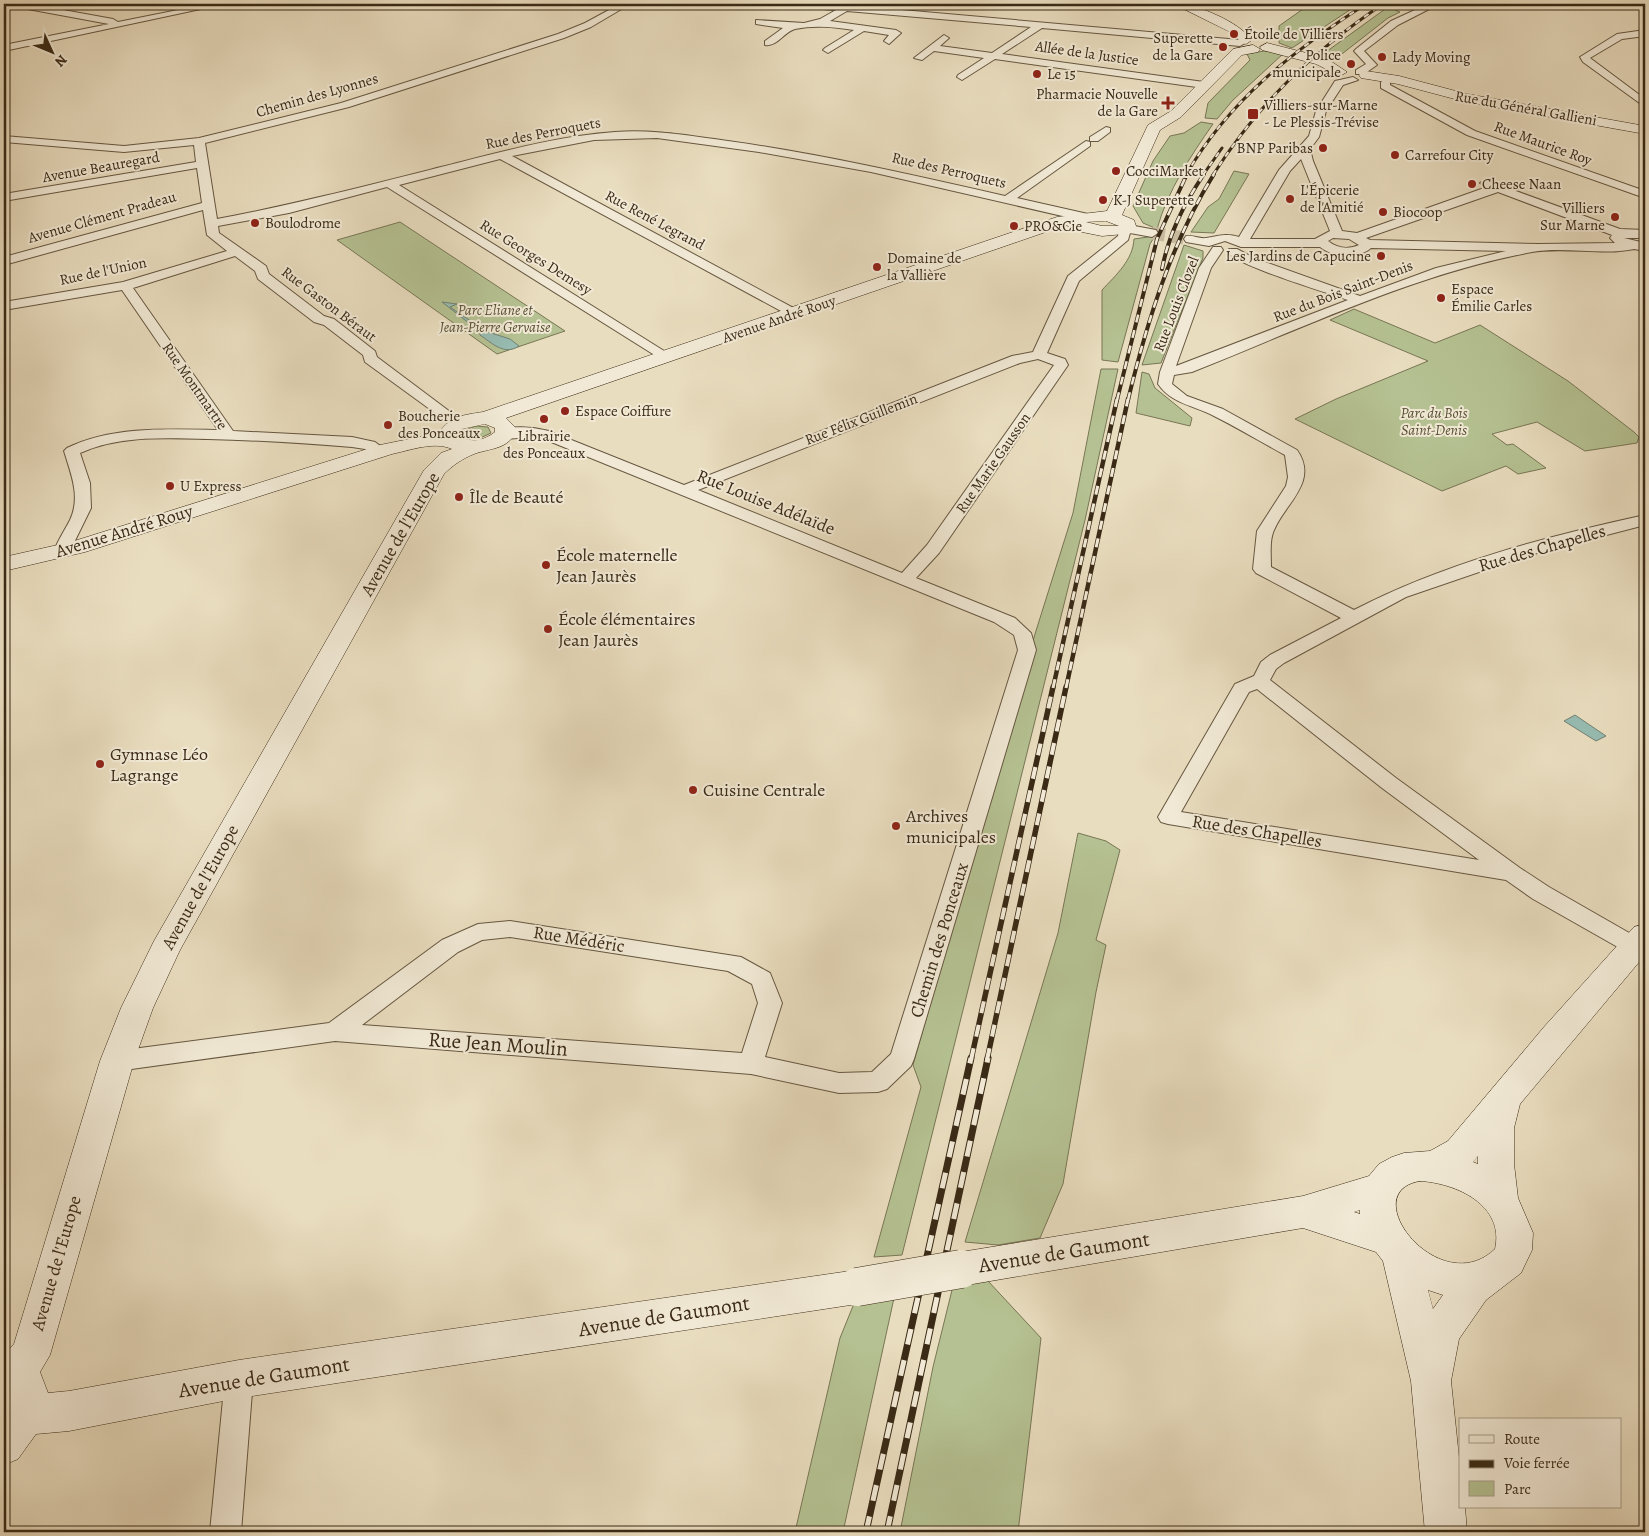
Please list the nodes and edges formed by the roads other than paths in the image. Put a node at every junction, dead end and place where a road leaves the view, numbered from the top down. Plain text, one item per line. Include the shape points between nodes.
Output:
1 (17, 4) edge
2 (220, 4) edge
3 (626, 4) edge
4 (798, 4) edge
5 (1180, 4) edge
6 (1435, 4) edge
7 (845, 8) junction
8 (856, 9) junction
9 (759, 22) dead end
10 (122, 24) junction
11 (829, 24) junction
12 (1039, 26) junction
13 (791, 27) junction
14 (863, 28) junction
15 (1645, 33) edge
16 (946, 36) dead end
17 (889, 41) dead end
18 (768, 43) dead end
19 (1248, 44) junction
20 (4, 48) edge
21 (934, 48) junction
22 (828, 50) dead end
23 (994, 56) junction
24 (920, 58) dead end
25 (1355, 75) junction
26 (962, 77) dead end
27 (1386, 82) junction
28 (1408, 84) junction
29 (1204, 85) junction
30 (1645, 104) edge
31 (1106, 130) dead end
32 (1645, 130) edge
33 (4, 139) edge
34 (200, 141) junction
35 (1305, 150) junction
36 (501, 155) junction
37 (202, 164) junction
38 (390, 184) junction
39 (1645, 195) edge
40 (4, 198) edge
41 (1008, 199) junction
42 (209, 205) junction
43 (1112, 218) junction
44 (1083, 221) junction
45 (212, 224) junction
46 (1127, 229) junction
47 (1152, 233) tunnel mouth
48 (1336, 234) junction
49 (1645, 234) edge
50 (1190, 239) tunnel mouth
51 (1361, 240) junction
52 (1622, 242) junction
53 (1322, 243) junction
54 (1213, 246) junction
55 (1237, 247) junction
56 (1645, 247) edge
57 (1533, 248) junction
58 (235, 252) junction
59 (4, 261) edge
60 (125, 286) junction
61 (1359, 300) junction
62 (4, 306) edge
63 (794, 314) junction
64 (1039, 355) junction
65 (664, 358) junction
66 (1167, 372) junction
67 (532, 402) junction
68 (486, 418) junction
69 (505, 430) junction
70 (228, 434) junction
71 (458, 434) junction
72 (383, 450) junction
73 (685, 491) junction
74 (1645, 520) edge
75 (62, 551) junction
76 (4, 564) edge
77 (906, 580) junction
78 (1353, 617) junction
79 (1010, 623) joint
80 (1261, 680) junction
81 (1512, 873) junction
82 (1642, 944) edge
83 (335, 1032) junction
84 (117, 1061) junction
85 (751, 1064) junction
86 (878, 1082) joint
87 (1506, 1094) junction
88 (1437, 1165) junction
89 (1381, 1188) junction
90 (1501, 1202) junction
91 (1303, 1212) junction
92 (1394, 1246) junction
93 (1482, 1279) junction
94 (9, 1369) edge
95 (239, 1379) junction
96 (1430, 1381) junction
97 (14, 1430) edge
98 (224, 1532) edge
99 (1446, 1532) edge

1 - 10 street
2 - 10 street
3 - 34 street, Chemin des Lyonnes via 561,36 337,107
4 - 7 street
5 - 19 main road
6 - 25 street via 1408,15 1368,42 1359,50 1372,65
7 - 8 street
7 - 11 street
8 - 11 street
8 - 12 street
9 - 13 street
10 - 20 street
11 - 13 street
11 - 14 street
12 - 19 street
12 - 23 street
13 - 18 street
14 - 17 street via 896,32
14 - 22 street
15 - 30 street via 1620,36 1585,56
16 - 21 street
19 - 25 main road via 1321,61
19 - 29 main road
21 - 23 street, Allée de la Justice
21 - 24 street
23 - 26 street
23 - 29 street, Allée de la Justice
25 - 27 main road, Rue du Général Gallieni
25 - 28 main road, Rue du Général Gallieni
25 - 35 street via 1339,83 1321,110 1316,134
27 - 28 main road, Rue du Général Gallieni
27 - 39 street, Rue Maurice Roy via 1385,86 1471,133
28 - 32 main road, Rue du Général Gallieni via 1466,98
29 - 43 main road via 1176,114 1153,128
31 - 41 street
33 - 34 street, Chemin des Lyonnes via 124,149
34 - 37 street
35 - 48 street
35 - 55 street via 1285,170 1249,233
36 - 38 street, Rue des Perroquets
36 - 41 street, Rue des Perroquets via 594,136 657,135 759,148 871,168
36 - 63 street, Rue René Legrand
37 - 40 street, Avenue Beauregard
37 - 42 street
38 - 45 street, Rue des Perroquets
38 - 65 street, Rue Georges Demesy
41 - 44 street, Rue des Perroquets
42 - 45 street
42 - 59 street, Avenue Clément Pradeau
43 - 44 main road
43 - 46 main road via 1127,223
44 - 46 main road
44 - 63 main road, Avenue André Rouy via 1026,234
45 - 58 street, Rue Gaston Béraut via 213,235
46 - 47 street
46 - 64 street via 1124,237 1073,279
48 - 51 street
48 - 53 street via 1322,237
49 - 52 street via 1629,232
50 - 54 street
51 - 52 street via 1491,186
51 - 53 street via 1362,249 1344,251
51 - 57 street
52 - 56 street
52 - 57 street
53 - 55 street via 1262,241
54 - 55 street
54 - 66 street, Rue Louis Clozel
55 - 61 street via 1250,262
57 - 61 street, Rue du Bois Saint-Denis via 1441,271
58 - 60 street, Rue de l'Union
58 - 71 street, Rue Gaston Béraut via 370,354 370,360
60 - 62 street, Rue de l'Union
60 - 70 street, Rue Montmartre
61 - 66 street, Rue du Bois Saint-Denis via 1187,368
63 - 65 main road, Avenue André Rouy
64 - 73 street, Rue Félix Guillemin via 964,379
64 - 77 street, Rue Marie Gausson via 1062,365 933,549
65 - 67 main road, Avenue André Rouy
66 - 78 street via 1165,384 1168,390 1191,404 1216,411 1292,453 1297,473 1291,495 1265,532 1262,569
67 - 68 main road, Avenue André Rouy
67 - 69 main road, Avenue André Rouy
68 - 69 main road via 501,423
68 - 71 main road, Avenue André Rouy via 471,419
69 - 71 main road, Avenue André Rouy via 490,444
69 - 73 street, Rue Louise Adélaïde via 544,434
70 - 72 street, Rue Montmartre via 352,442
70 - 75 street via 144,435 87,443 72,451 85,497 80,516
71 - 72 main road, Avenue André Rouy
71 - 84 main road, Avenue de l'Europe via 448,458 435,470 165,949
72 - 75 main road, Avenue André Rouy
73 - 77 street, Rue Louise Adélaïde
74 - 78 street, Rue des Chapelles via 1520,552 1400,594
75 - 76 main road, Avenue André Rouy
77 - 79 street, Rue Louise Adélaïde
78 - 80 street, Rue des Chapelles via 1277,659 1268,666
79 - 86 street, Chemin des Ponceaux via 1023,631 1027,650 902,1059
80 - 81 street, Rue des Chapelles via 1273,693 1389,783
80 - 81 street, Rue des Chapelles via 1242,688 1168,817
81 - 82 street, Rue des Chapelles via 1541,892
82 - 87 main road
83 - 84 street, Rue Jean Moulin
83 - 85 street, Rue Jean Moulin
83 - 85 street, Rue Médéric via 450,946 478,932 510,929 733,963 762,979 770,1003
84 - 94 main road, Avenue de l'Europe via 30,1355
85 - 86 street, Rue Jean Moulin via 839,1083
87 - 88 main road via 1460,1152
87 - 90 main road via 1498,1118 1494,1150
88 - 89 main road via 1419,1164 1403,1169
88 - 90 main road via 1472,1177
89 - 91 main road, Avenue de Gaumont
89 - 92 main road via 1378,1204 1380,1221
90 - 93 main road via 1512,1221 1515,1240 1511,1258 1499,1271
91 - 92 main road, Avenue de Gaumont
91 - 95 main road, Avenue de Gaumont, bridge via 857,1287
92 - 93 main road via 1418,1267 1440,1277 1462,1281
92 - 96 main road
93 - 96 main road via 1444,1326
94 - 97 main road via 23,1379 28,1389 28,1402
95 - 97 main road, Avenue de Gaumont via 69,1412
95 - 98 street
96 - 99 main road

